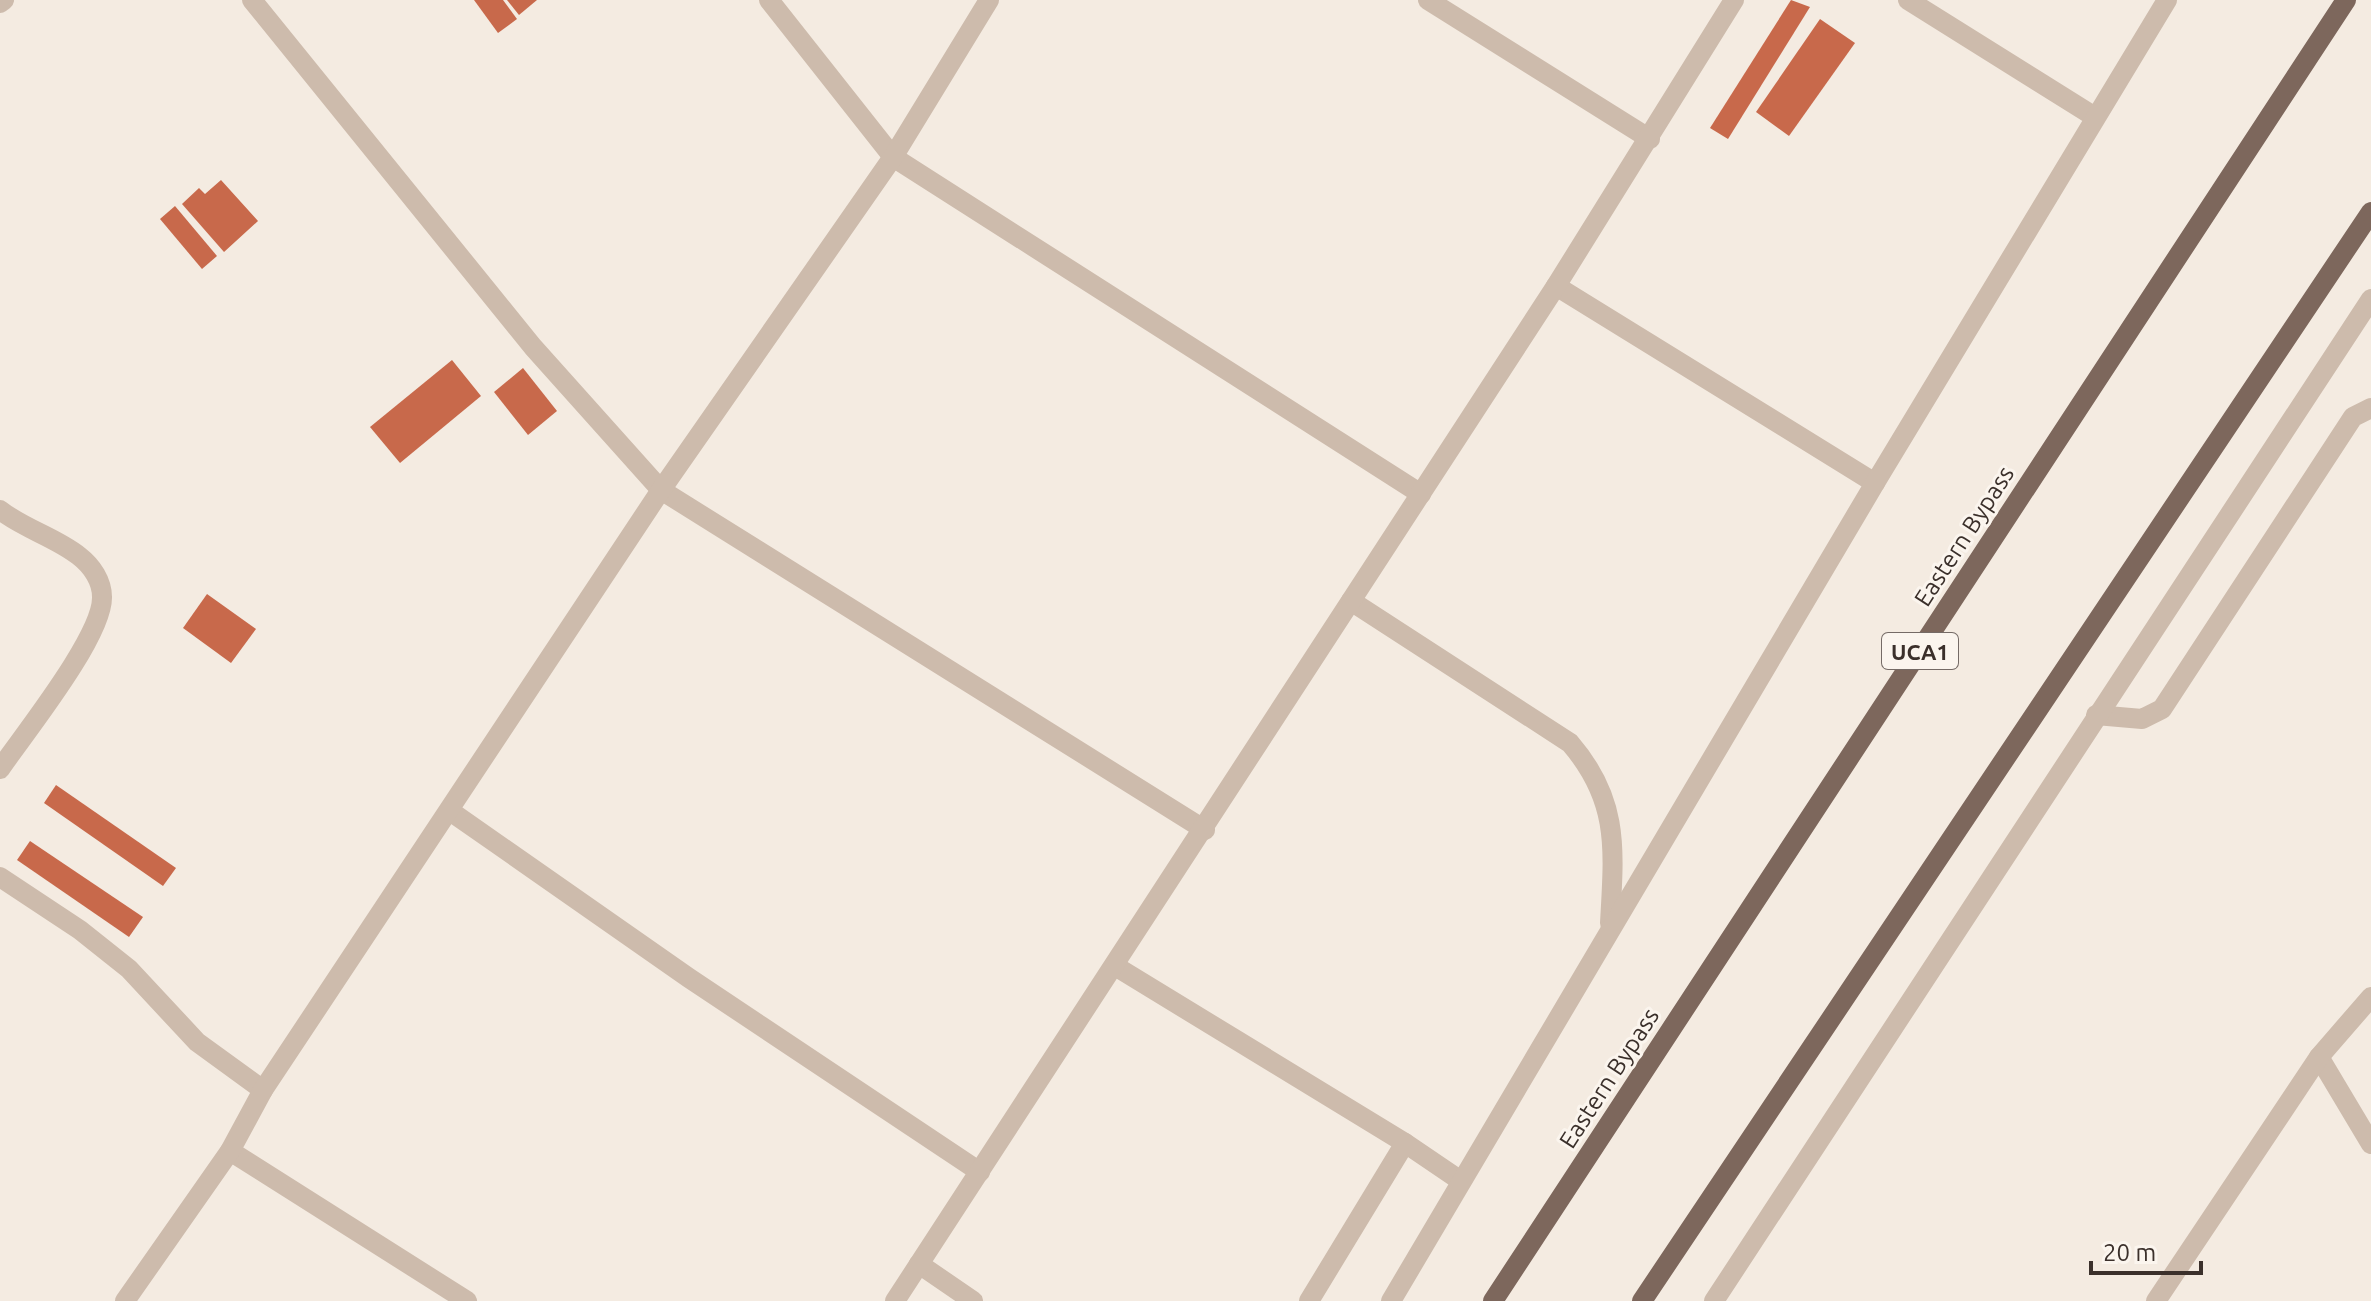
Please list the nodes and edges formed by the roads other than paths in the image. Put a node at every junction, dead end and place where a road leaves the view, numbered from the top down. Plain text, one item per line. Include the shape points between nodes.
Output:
1 (252, 0) edge
2 (769, 0) edge
3 (989, 0) edge
4 (1428, 0) edge
5 (1734, 0) edge
6 (1908, 0) edge
7 (2167, 0) edge
8 (2346, 0) edge
9 (2095, 117) junction
10 (1650, 139) junction
11 (893, 157) junction
12 (2371, 212) edge
13 (1556, 286) junction
14 (2371, 299) edge
15 (2371, 408) edge
16 (1875, 483) junction
17 (661, 490) junction
18 (1421, 494) junction
19 (0, 510) edge
20 (1351, 601) junction
21 (2096, 715) junction
22 (0, 769) edge
23 (450, 811) junction
24 (1205, 830) junction
25 (0, 877) edge
26 (1610, 927) junction
27 (1115, 966) junction
28 (2371, 997) edge
29 (2319, 1057) junction
30 (263, 1090) junction
31 (1405, 1143) junction
32 (2371, 1144) edge
33 (230, 1151) junction
34 (980, 1172) junction
35 (1461, 1181) junction
36 (919, 1264) junction
37 (125, 1301) edge
38 (467, 1301) edge
39 (895, 1301) edge
40 (973, 1301) edge
41 (1309, 1301) edge
42 (1391, 1301) edge
43 (1493, 1301) edge
44 (1642, 1301) edge
45 (1714, 1301) edge
46 (2156, 1301) edge

1 - 17 street via 533,347
2 - 11 street
3 - 11 street
4 - 10 street
5 - 10 street
6 - 9 street
7 - 9 street
8 - 43 main road, Eastern Bypass / UCA1
9 - 16 street
10 - 13 street
11 - 17 street
11 - 18 street
12 - 44 main road
13 - 16 street
13 - 18 street
14 - 21 street
15 - 21 street via 2353,417 2162,709 2142,719
16 - 26 street
17 - 23 street
17 - 24 street
18 - 20 street
19 - 22 street via 80,556 101,581 103,601 91,633
20 - 24 street
20 - 26 street via 1570,743 1587,763 1609,817 1614,859
21 - 45 street
23 - 30 street
23 - 34 street
24 - 27 street
25 - 30 street via 129,969 197,1042
26 - 35 street
27 - 31 street
27 - 34 street
28 - 29 street
29 - 32 street
29 - 46 street
30 - 33 street
31 - 35 street
31 - 41 street
33 - 37 street
33 - 38 street
34 - 36 street
35 - 42 street
36 - 39 street
36 - 40 street

